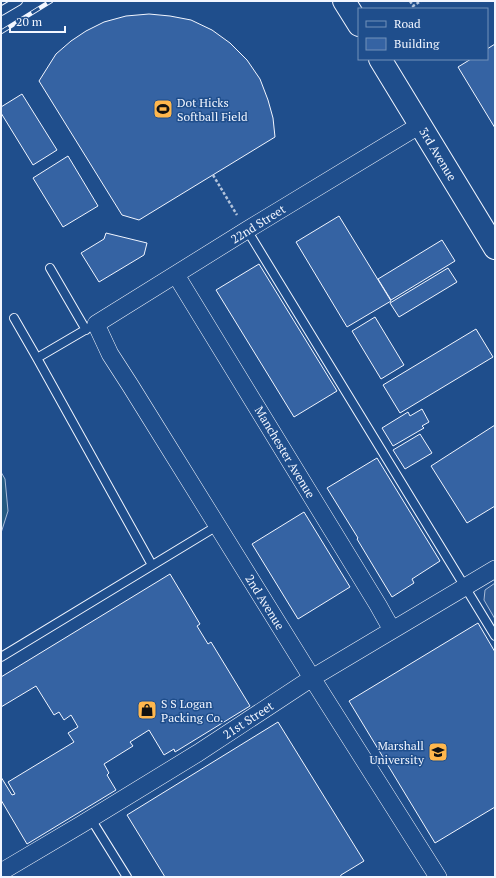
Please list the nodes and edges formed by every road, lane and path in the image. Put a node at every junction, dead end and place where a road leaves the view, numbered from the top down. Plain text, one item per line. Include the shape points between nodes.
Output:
1 (18, 1) edge
2 (344, 1) edge
3 (410, 1) edge
4 (421, 1) edge
5 (1, 11) edge
6 (358, 23) edge
7 (381, 60) edge
8 (420, 125) junction
9 (213, 175) dead end
10 (243, 224) junction
11 (495, 248) edge
12 (50, 268) dead end
13 (176, 275) junction
14 (14, 318) dead end
15 (91, 327) junction
16 (37, 358) junction
17 (217, 526) junction
18 (152, 565) junction
19 (495, 569) edge
20 (465, 587) junction
21 (392, 630) junction
22 (495, 636) edge
23 (1, 657) edge
24 (312, 678) junction
25 (91, 819) junction
26 (1, 872) edge
27 (127, 877) edge
28 (438, 877) edge

1 - 5 lane
2 - 6 main road
3 - 4 path via 413,6
7 - 8 main road, 3rd Avenue
8 - 10 street, 22nd Street
8 - 11 main road, 3rd Avenue
9 - 10 path
10 - 13 street, 22nd Street
10 - 20 lane
12 - 15 lane
13 - 15 street, 22nd Street
13 - 21 street, Manchester Avenue
14 - 16 lane
15 - 16 lane
15 - 17 street, 2nd Avenue
16 - 18 lane
17 - 18 lane
17 - 24 street, 2nd Avenue
18 - 23 lane
19 - 20 street, 21st Street
20 - 21 street, 21st Street
20 - 22 lane
21 - 24 street, 21st Street
24 - 25 street, 21st Street
24 - 28 street, 2nd Avenue
25 - 26 street, 21st Street
25 - 27 lane

